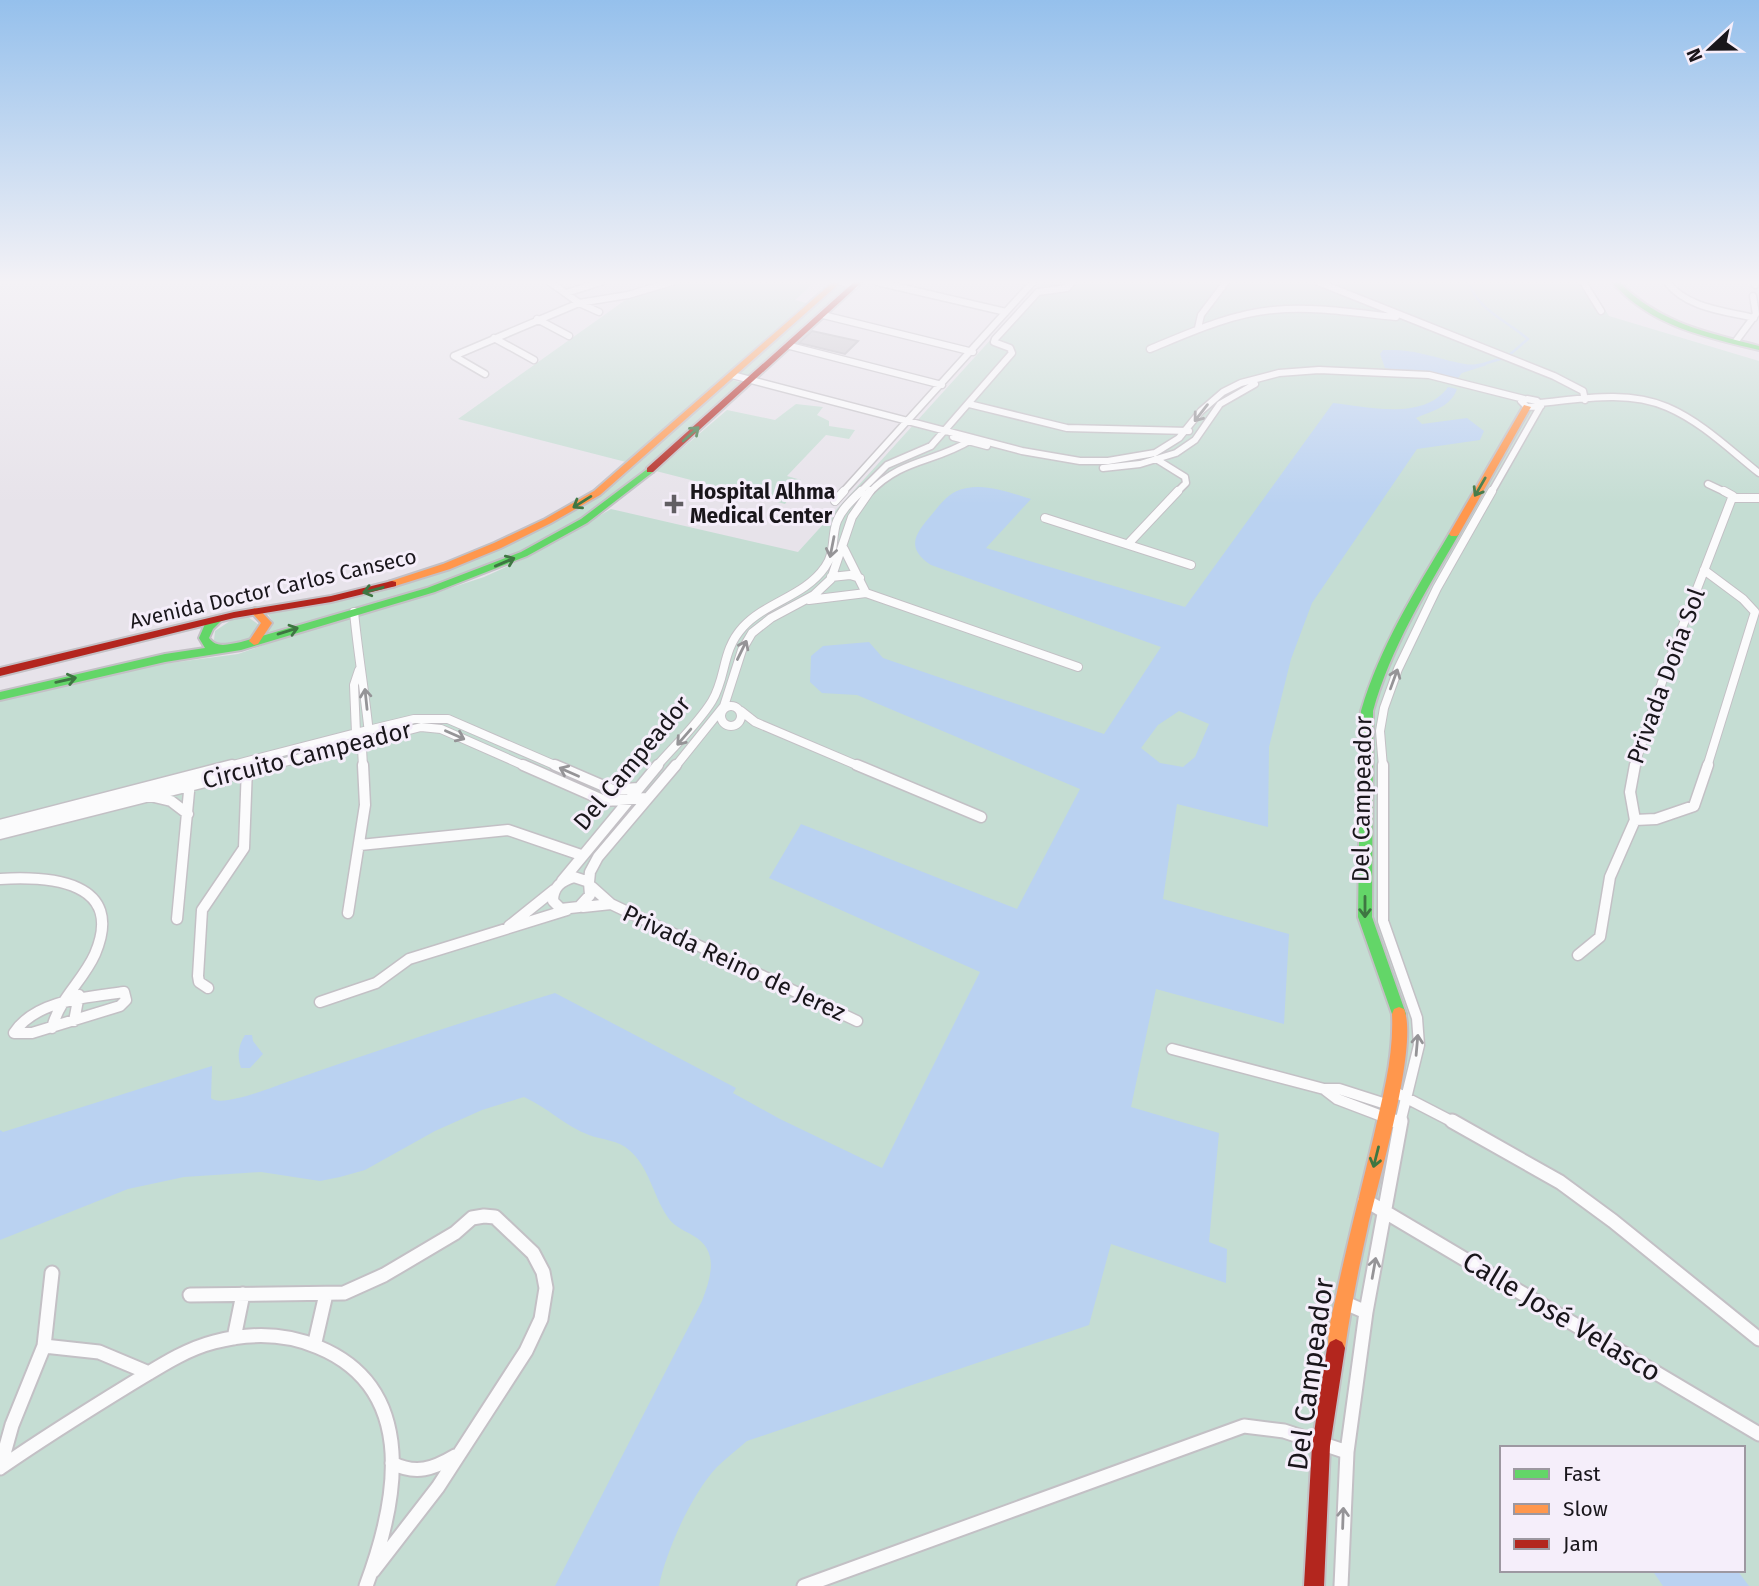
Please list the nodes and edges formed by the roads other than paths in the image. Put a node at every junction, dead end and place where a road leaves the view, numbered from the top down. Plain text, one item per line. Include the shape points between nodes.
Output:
1 (454, 356) edge
2 (527, 356) edge
3 (754, 356) edge
4 (779, 356) edge
5 (830, 356) edge
6 (969, 356) edge
7 (1010, 356) edge
8 (1506, 356) edge
9 (1510, 358) junction
10 (534, 360) dead end
11 (485, 374) dead end
12 (732, 375) junction
13 (1261, 380) junction
14 (750, 381) junction
15 (942, 384) junction
16 (1603, 399) junction
17 (1586, 400) junction
18 (970, 404) junction
19 (1530, 404) junction
20 (907, 423) junction
21 (1188, 431) junction
22 (944, 432) junction
23 (1201, 433) junction
24 (972, 439) junction
25 (926, 449) junction
26 (934, 454) junction
27 (1150, 454) junction
28 (1158, 460) junction
29 (630, 464) junction
30 (650, 470) junction
31 (1759, 473) edge
32 (610, 481) junction
33 (1709, 484) dead end
34 (622, 494) junction
35 (1733, 496) junction
36 (1759, 498) edge
37 (835, 501) dead end
38 (1045, 519) dead end
39 (1128, 544) junction
40 (844, 549) junction
41 (1191, 565) dead end
42 (825, 568) junction
43 (1704, 570) junction
44 (860, 578) junction
45 (828, 580) junction
46 (811, 583) junction
47 (1430, 585) junction
48 (866, 593) junction
49 (838, 596) junction
50 (804, 601) junction
51 (255, 611) junction
52 (354, 612) junction
53 (223, 617) junction
54 (251, 643) junction
55 (223, 650) junction
56 (1078, 667) dead end
57 (359, 670) junction
58 (0, 672) edge
59 (731, 689) junction
60 (0, 696) edge
61 (712, 701) junction
62 (741, 711) junction
63 (719, 713) junction
64 (698, 720) junction
65 (422, 722) junction
66 (755, 722) junction
67 (732, 724) junction
68 (705, 732) junction
69 (369, 734) junction
70 (359, 741) junction
71 (509, 745) junction
72 (498, 754) junction
73 (247, 766) junction
74 (190, 780) junction
75 (657, 786) junction
76 (638, 788) junction
77 (149, 795) junction
78 (647, 798) junction
79 (629, 800) junction
80 (605, 801) junction
81 (188, 814) junction
82 (981, 817) dead end
83 (611, 820) junction
84 (1635, 820) junction
85 (1, 829) edge
86 (360, 845) junction
87 (581, 855) junction
88 (0, 879) edge
89 (562, 881) junction
90 (591, 884) junction
91 (554, 890) junction
92 (611, 904) junction
93 (581, 907) junction
94 (567, 910) junction
95 (348, 913) dead end
96 (177, 919) dead end
97 (508, 927) junction
98 (1578, 955) dead end
99 (1388, 982) junction
100 (79, 983) junction
101 (1406, 983) junction
102 (208, 988) dead end
103 (79, 999) junction
104 (320, 1002) dead end
105 (58, 1004) junction
106 (74, 1021) junction
107 (858, 1021) dead end
108 (52, 1028) junction
109 (1172, 1049) dead end
110 (1391, 1090) junction
111 (1407, 1096) junction
112 (1403, 1109) junction
113 (1387, 1110) junction
114 (1400, 1123) junction
115 (1365, 1200) junction
116 (1384, 1209) junction
117 (52, 1273) dead end
118 (243, 1294) junction
119 (326, 1294) junction
120 (190, 1295) dead end
121 (1343, 1302) junction
122 (1366, 1312) junction
123 (234, 1338) junction
124 (1759, 1339) edge
125 (315, 1342) junction
126 (44, 1346) junction
127 (149, 1373) junction
128 (1759, 1434) edge
129 (1321, 1446) junction
130 (1347, 1452) junction
131 (459, 1453) junction
132 (392, 1463) junction
133 (0, 1468) edge
134 (373, 1571) junction
135 (366, 1586) edge
136 (804, 1586) edge
137 (1314, 1586) edge
138 (1341, 1586) edge

1 - 11 street
2 - 10 street
3 - 12 main road, Avenida Doctor Carlos Canseco
4 - 14 main road, Avenida Doctor Carlos Canseco
5 - 15 street
6 - 15 street
7 - 18 street, Del Campeador
8 - 9 street
9 - 16 street
9 - 17 street via 1571,385 1585,394
12 - 14 street
12 - 29 main road, Avenida Doctor Carlos Canseco
13 - 19 street via 1318,374 1413,378
13 -> 21 street via 1237,385 1217,397
13 - 23 street via 1220,404
14 - 20 street
30 -> 14 main road, Avenida Doctor Carlos Canseco
15 - 20 street
16 - 17 street
16 - 31 street via 1643,400 1671,409
17 - 19 street
18 - 21 street via 1067,428
18 - 22 street, Del Campeador
19 - 47 main road, Del Campeador
20 - 22 street
20 - 37 street
21 - 23 street
21 - 27 street via 1172,445
22 - 24 street
22 - 25 street, Del Campeador
23 - 28 street via 1186,448
24 - 26 street
24 - 27 street via 1080,461
24 - 28 street via 1078,467
25 - 26 street
25 -> 42 street, Del Campeador via 887,465 844,508
26 - 40 street via 902,466 881,481 849,522
27 - 28 street
28 - 39 street via 1186,482
29 - 30 main road via 647,464
29 - 32 main road, Avenida Doctor Carlos Canseco
30 - 34 main road, Avenida Doctor Carlos Canseco
32 - 34 main road via 611,490
32 -> 51 main road, Avenida Doctor Carlos Canseco via 555,519 468,559 361,593
33 - 35 street
52 -> 34 main road, Avenida Doctor Carlos Canseco via 498,565 566,532
35 - 36 street
35 - 43 street, Privada Doña Sol
38 - 39 street
39 - 41 street
40 - 44 street
40 - 45 street
42 - 45 street
42 - 46 street, Del Campeador
43 - 84 street, Privada Doña Sol via 1631,776
43 - 84 street via 1755,612 1741,664 1694,806 1656,819
44 - 45 street via 850,575
44 - 48 street
45 - 46 street
45 - 49 street
45 - 50 street, Del Campeador
46 - 61 street, Del Campeador via 742,628 726,653
47 -> 99 main road, Del Campeador via 1396,635 1367,711 1365,917
101 -> 47 street, Del Campeador via 1383,921 1380,731 1384,708
48 - 49 street
48 - 56 street
49 - 50 street
59 -> 50 street, Del Campeador via 738,656 753,632
51 - 53 main road, Avenida Doctor Carlos Canseco
51 - 54 main road via 267,623
54 -> 52 main road, Avenida Doctor Carlos Canseco
52 - 57 street
53 - 55 main road via 209,627 204,638 209,646
53 - 58 main road, Avenida Doctor Carlos Canseco
54 - 55 main road, Avenida Doctor Carlos Canseco
60 -> 55 main road, Avenida Doctor Carlos Canseco via 165,658
69 -> 57 street via 365,681
57 - 70 street, Circuito Campeador via 354,685
59 - 62 street
59 - 63 street, Del Campeador
61 - 63 street
61 - 64 street, Del Campeador
62 - 63 street via 732,707
62 - 66 street
62 - 67 street via 742,718
63 - 64 street
63 - 67 street via 721,722
63 - 68 street, Del Campeador
64 -> 76 street, Del Campeador
65 - 69 street, Circuito Campeador
65 - 71 street, Circuito Campeador via 448,719
65 -> 72 street, Circuito Campeador
66 - 67 street, Del Campeador
66 - 82 street
67 - 68 street, Del Campeador
68 - 75 street, Del Campeador
69 - 70 street, Circuito Campeador
70 - 73 street, Circuito Campeador
70 - 86 street via 365,805
71 - 72 street
76 -> 71 street, Circuito Campeador via 613,790
72 - 80 street, Circuito Campeador
73 - 74 street, Circuito Campeador
73 - 102 street via 244,848 202,910 198,976
74 - 77 street, Circuito Campeador
74 - 81 street
74 - 85 street, Circuito Campeador
75 - 76 street, Circuito Campeador
75 - 78 street, Del Campeador
76 - 79 street, Del Campeador
77 - 81 street via 171,801
77 - 85 street, Circuito Campeador
78 - 79 street, Circuito Campeador
78 - 90 street, Del Campeador via 597,857 590,872
79 - 80 street, Circuito Campeador
79 - 83 street, Del Campeador
80 - 83 street
81 - 96 street
83 - 87 street, Del Campeador
84 - 98 street via 1621,844 1602,906 1600,937
86 - 87 street via 508,830
86 - 95 street
87 - 89 street, Del Campeador
88 - 100 street via 58,879 93,895 101,929
89 - 90 street via 580,877
89 - 91 street
90 - 92 street, Privada Reino de Jerez
90 - 93 street via 590,898
91 - 94 street via 556,906
91 - 97 street
92 - 93 street, Privada Reino de Jerez
92 - 107 street, Privada Reino de Jerez
93 - 94 street
94 - 97 street
97 - 104 street via 410,959 376,983
99 - 101 street
99 - 110 main road, Del Campeador via 1401,1034
100 - 103 street
100 - 105 street
111 -> 101 street, Del Campeador via 1419,1045 1417,1018
103 - 105 street
103 - 106 street
103 - 106 street via 126,995 120,1006
105 - 108 street
105 - 108 street via 19,1024 14,1033
106 - 108 street
109 - 113 street
110 - 111 street
110 - 113 main road, Del Campeador
111 - 112 street, Del Campeador
111 - 124 street via 1560,1182
112 - 113 street
112 - 114 street, Del Campeador
113 - 114 street
113 -> 115 main road, Del Campeador
114 - 116 street, Del Campeador
115 - 116 street, Calle José Velasco
115 - 121 main road, Del Campeador
122 -> 116 street, Del Campeador
116 - 128 street, Calle José Velasco
117 - 126 street
118 - 119 street
118 - 120 street
118 - 123 street
119 - 125 street
119 - 131 street via 344,1293 384,1275 472,1218 495,1217 533,1254 546,1288 541,1319 526,1351
121 - 122 street
121 - 129 main road, Del Campeador
122 - 130 street, Del Campeador
123 - 125 street via 276,1335
123 - 127 street via 181,1354
125 - 132 street via 341,1357 379,1397
126 - 127 street via 67,1345 122,1358
126 - 133 street
127 - 133 street
129 - 130 street
129 - 136 street via 1292,1432 1244,1426
129 - 137 main road, Del Campeador
138 -> 130 street, Del Campeador
131 - 132 street via 435,1469 406,1472
131 - 134 street
132 - 134 street via 384,1529
134 - 135 street

